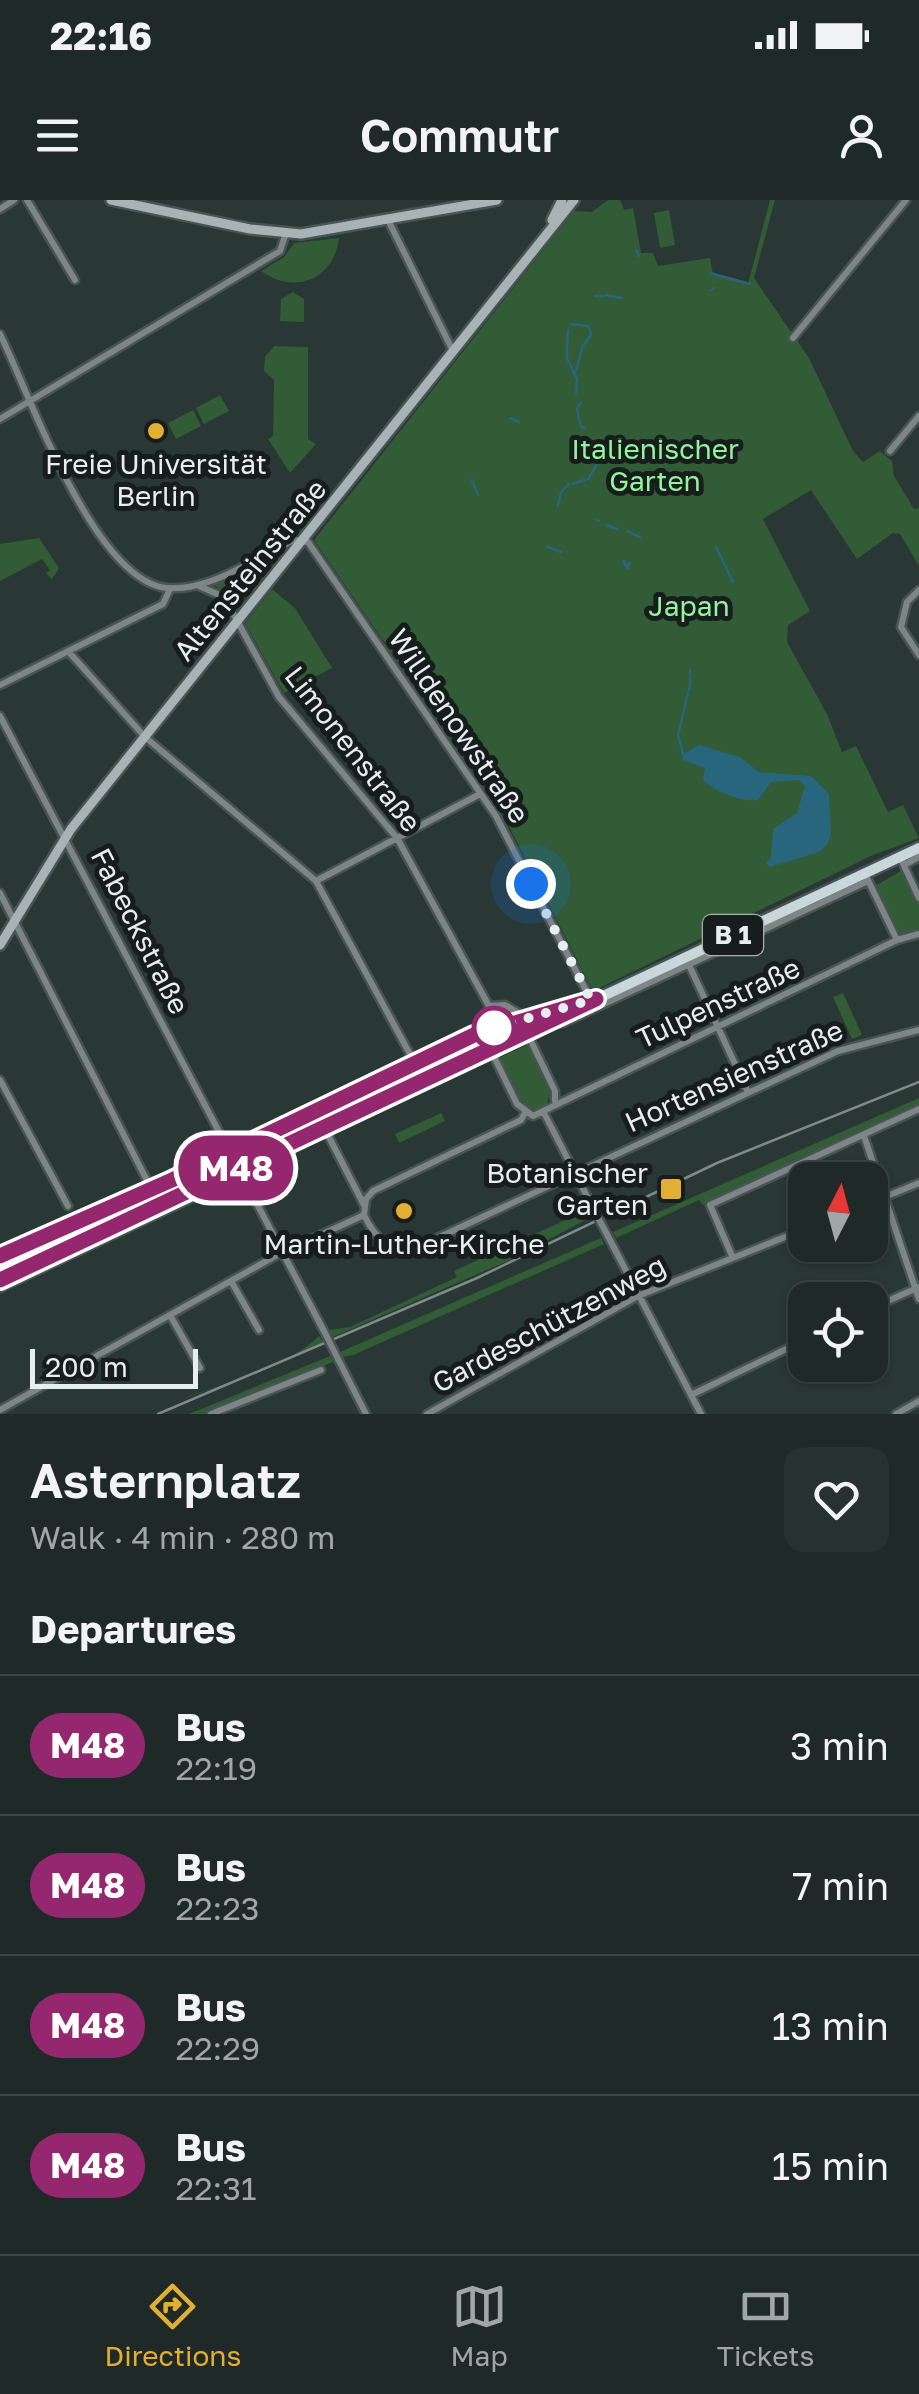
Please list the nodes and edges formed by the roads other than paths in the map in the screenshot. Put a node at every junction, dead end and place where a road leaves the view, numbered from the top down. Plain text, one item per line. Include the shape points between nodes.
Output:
1 (14, 200) edge
2 (27, 200) edge
3 (111, 200) edge
4 (497, 200) edge
5 (562, 200) edge
6 (574, 200) edge
7 (906, 200) edge
8 (477, 202) edge
9 (0, 209) edge
10 (388, 220) junction
11 (547, 232) junction
12 (286, 233) junction
13 (75, 280) dead end
14 (0, 334) edge
15 (793, 338) dead end
16 (453, 351) junction
17 (32, 401) junction
18 (919, 416) edge
19 (0, 419) edge
20 (890, 451) dead end
21 (303, 538) junction
22 (199, 586) junction
23 (170, 589) junction
24 (919, 590) edge
25 (238, 620) junction
26 (68, 651) junction
27 (919, 655) edge
28 (0, 685) edge
29 (0, 716) edge
30 (145, 737) junction
31 (480, 794) junction
32 (65, 837) junction
33 (398, 838) junction
34 (919, 848) edge
35 (919, 857) edge
36 (902, 861) junction
37 (867, 877) junction
38 (316, 881) junction
39 (0, 894) edge
40 (919, 898) edge
41 (13, 917) junction
42 (3, 931) edge
43 (918, 936) edge
44 (897, 940) junction
45 (0, 945) edge
46 (689, 965) junction
47 (593, 999) junction
48 (489, 1006) junction
49 (520, 1020) junction
50 (547, 1022) junction
51 (718, 1028) junction
52 (919, 1030) edge
53 (482, 1032) junction
54 (526, 1032) junction
55 (489, 1049) junction
56 (415, 1062) junction
57 (0, 1080) edge
58 (424, 1080) junction
59 (748, 1092) junction
60 (556, 1101) junction
61 (919, 1109) edge
62 (315, 1110) junction
63 (543, 1112) junction
64 (525, 1113) junction
65 (323, 1127) junction
66 (864, 1136) junction
67 (231, 1153) junction
68 (873, 1162) edge
69 (240, 1166) junction
70 (575, 1173) junction
71 (218, 1176) junction
72 (919, 1183) edge
73 (152, 1190) junction
74 (888, 1195) edge
75 (159, 1204) junction
76 (68, 1206) dead end
77 (888, 1208) edge
78 (364, 1210) junction
79 (70, 1228) junction
80 (788, 1236) edge
81 (78, 1240) junction
82 (284, 1252) junction
83 (0, 1256) edge
84 (733, 1258) junction
85 (0, 1264) edge
86 (0, 1272) edge
87 (0, 1280) edge
88 (231, 1281) junction
89 (0, 1288) edge
90 (917, 1288) edge
91 (638, 1296) junction
92 (919, 1299) edge
93 (888, 1301) edge
94 (170, 1315) junction
95 (258, 1330) dead end
96 (788, 1348) edge
97 (200, 1368) dead end
98 (321, 1370) dead end
99 (691, 1395) junction
100 (919, 1402) edge
101 (0, 1410) edge
102 (233, 1410) edge
103 (211, 1414) edge
104 (366, 1414) edge
105 (426, 1414) edge
106 (701, 1414) edge
107 (896, 1414) edge

1 - 9 street
2 - 13 street
3 - 12 main road
4 - 8 main road
5 - 11 main road, Altensteinstraße
6 - 11 main road, Altensteinstraße
7 - 15 street
8 - 10 main road
10 - 12 main road
10 - 16 street
11 - 16 main road, Altensteinstraße
12 - 17 street via 280,251
14 - 17 street
16 - 21 main road, Altensteinstraße
17 - 19 street
17 - 23 street via 88,524 135,576
18 - 20 street
21 - 22 street
21 - 25 main road, Altensteinstraße
21 - 31 street, Willdenowstraße
22 - 23 street
22 - 25 street, Limonenstraße via 224,597
23 - 26 street via 163,604
24 - 27 street via 907,602 901,627
25 - 30 main road, Altensteinstraße
25 - 33 street, Limonenstraße via 279,697
26 - 28 street
26 - 30 street
29 - 32 street, Fabeckstraße
30 - 32 main road, Altensteinstraße
30 - 38 street
31 - 33 street
31 - 47 street, Willdenowstraße
32 - 41 main road, Altensteinstraße
32 - 67 street, Fabeckstraße
33 - 38 street
33 - 48 street, Limonenstraße
34 - 36 main road, B 1
35 - 36 street
36 - 37 main road, B 1
36 - 40 street
37 - 44 street
37 - 46 street
37 - 47 main road, B 1
38 - 56 street
39 - 41 street
41 - 42 main road, Altensteinstraße
41 - 73 street
42 - 45 main road, Altensteinstraße
43 - 44 street, Tulpenstraße
44 - 51 street, Tulpenstraße
46 - 50 street via 564,1023
46 - 51 street
47 - 49 main road, B 1
47 - 50 main road, B 1
48 - 49 street via 508,1006
48 - 53 street
49 - 53 main road, B 1
49 - 54 street
50 - 54 main road, B 1
51 - 59 street
51 - 60 street, Tulpenstraße
52 - 59 street, Hortensienstraße via 838,1051
53 - 55 street
53 - 56 main road, B 1
54 - 55 main road, B 1
54 - 60 street
55 - 58 main road, B 1
55 - 64 street
56 - 58 street
56 - 62 main road, B 1
57 - 76 street
58 - 65 main road, B 1
59 - 70 street, Hortensienstraße
60 - 63 street, Tulpenstraße
61 - 66 street
62 - 65 street, Hortensienstraße
62 - 67 main road, B 1
63 - 64 street
63 - 70 street
64 - 78 street via 373,1191
65 - 69 main road, B 1
65 - 78 street, Hortensienstraße
66 - 68 street
66 - 84 street via 710,1205
67 - 69 street, Fabeckstraße
67 - 73 main road, B 1
69 - 71 main road, B 1
69 - 82 street, Fabeckstraße
70 - 78 street, Hortensienstraße via 416,1248 381,1240
70 - 91 street, bridge
71 - 75 main road, B 1
71 - 89 street via 212,1188
72 - 74 street
73 - 75 street
73 - 79 main road, B 1
75 - 81 main road, B 1
77 - 90 street
78 - 82 street
79 - 83 main road
79 - 85 main road, B 1
80 - 84 street, Gardeschützenweg
81 - 86 main road, B 1
81 - 87 main road
82 - 88 street
82 - 104 street, Fabeckstraße, bridge
84 - 91 street, Gardeschützenweg
88 - 94 street
88 - 95 street
90 - 92 street
90 - 93 street
91 - 99 street
91 - 105 street, Gardeschützenweg
94 - 97 street
94 - 101 street
96 - 99 street
98 - 102 street
99 - 106 street
100 - 107 street
102 - 103 street

